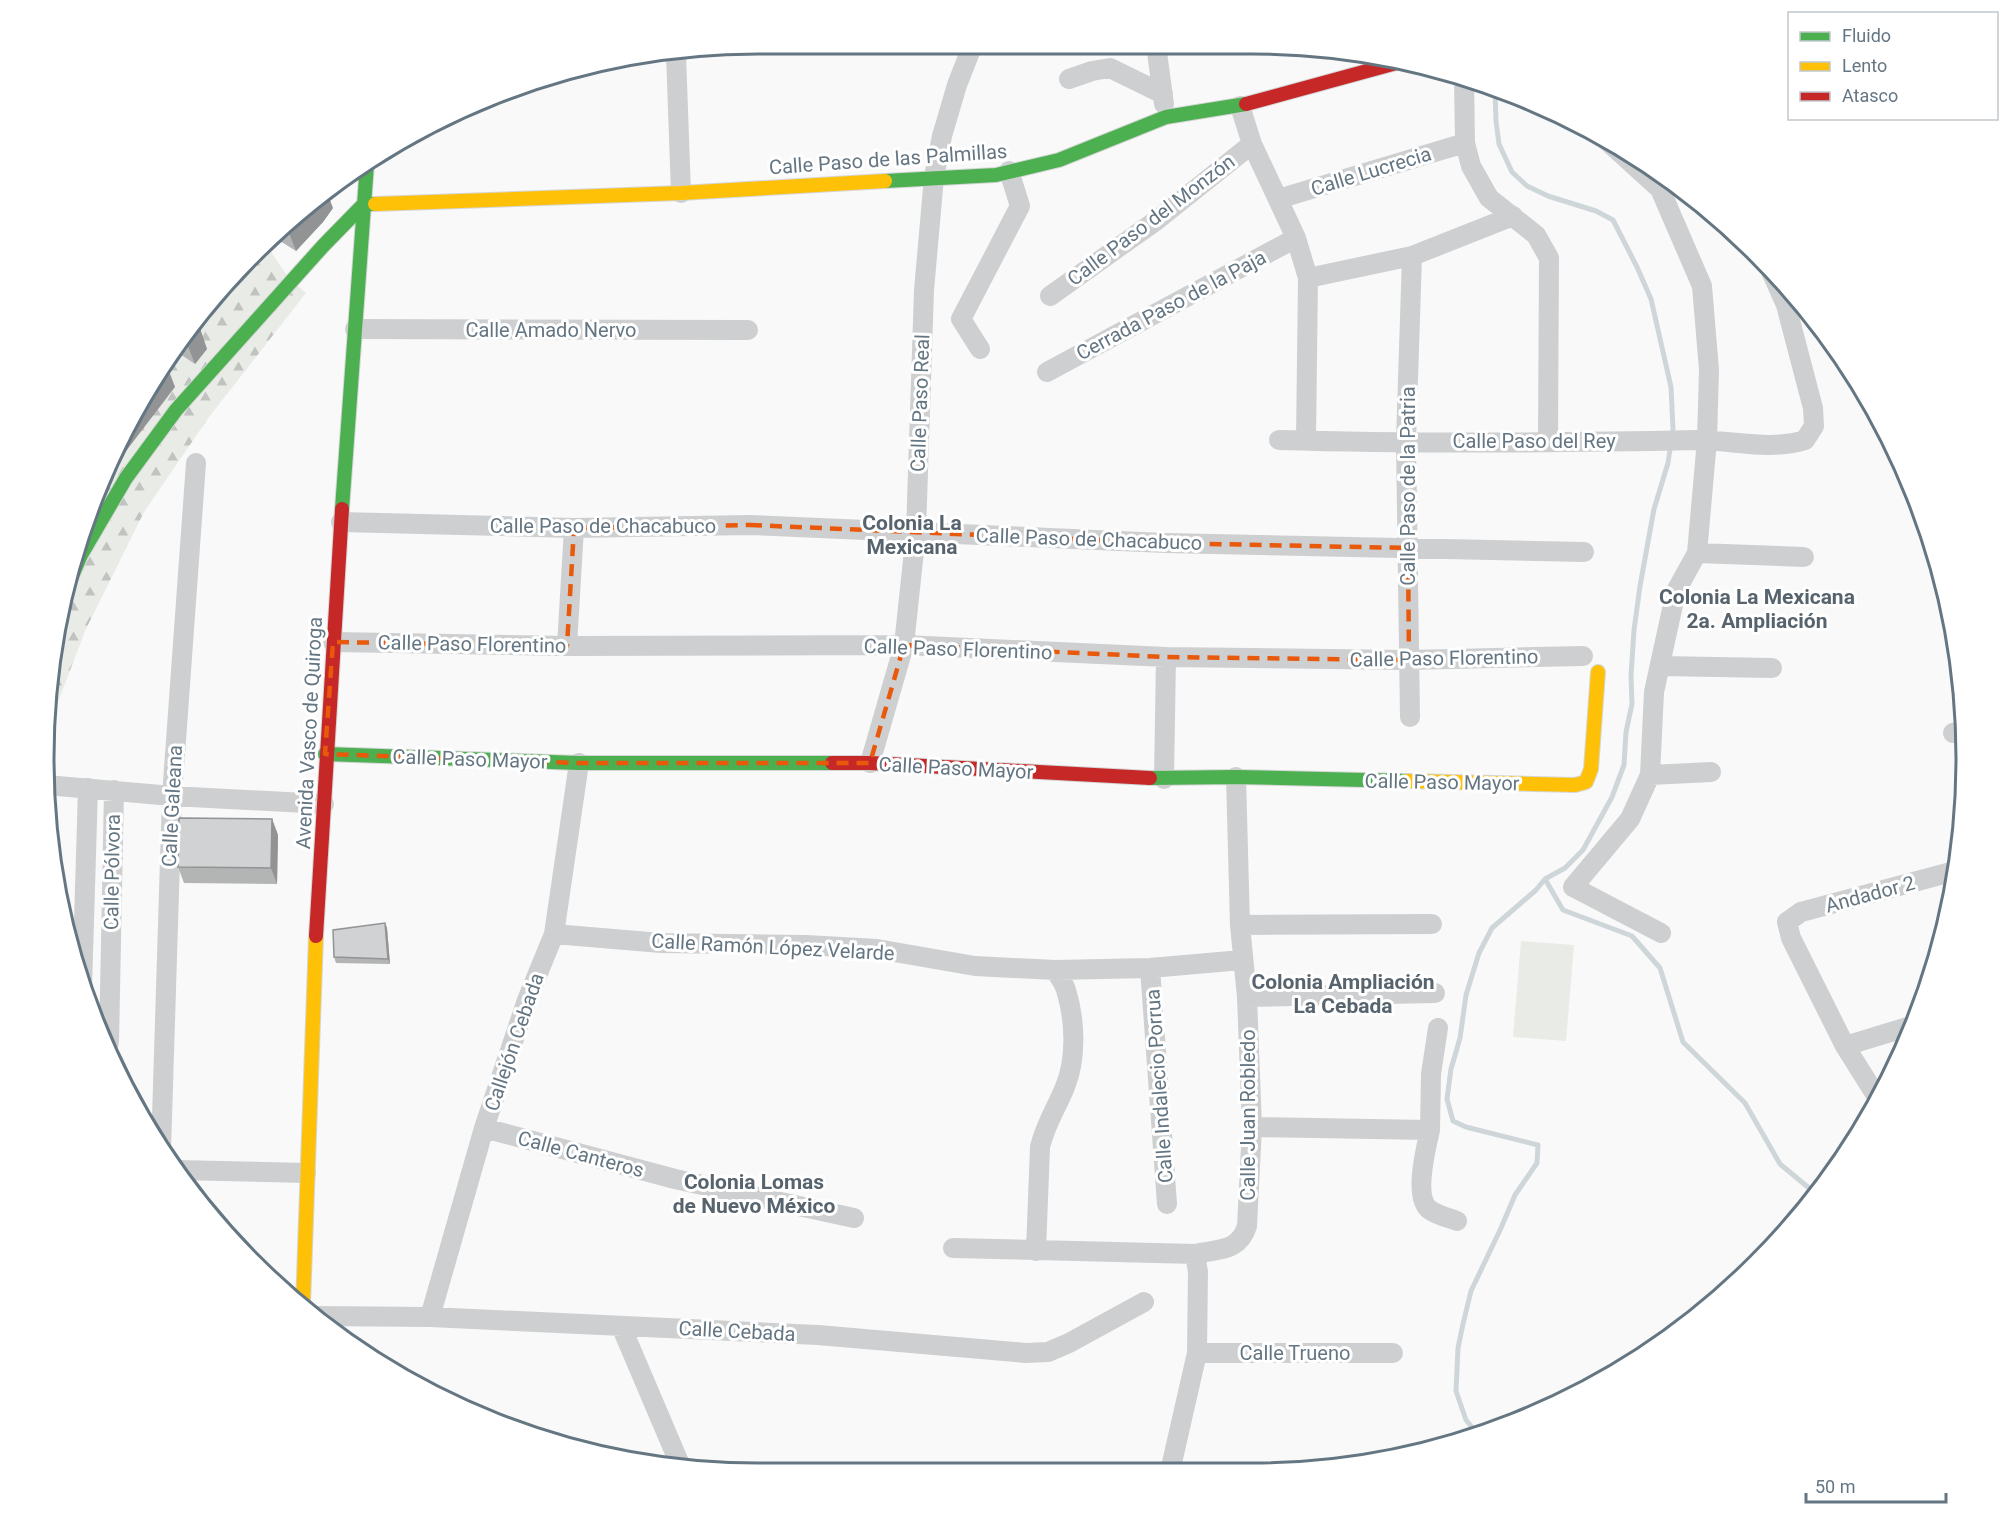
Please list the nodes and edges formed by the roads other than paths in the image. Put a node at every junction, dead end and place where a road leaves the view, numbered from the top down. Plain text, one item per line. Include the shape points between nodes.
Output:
1 (969, 54) edge
2 (1157, 54) edge
3 (676, 59) edge
4 (1379, 66) edge
5 (1069, 79) dead end
6 (1464, 87) edge
7 (1163, 94) junction
8 (1240, 105) junction
9 (1166, 117) junction
10 (1465, 143) junction
11 (1252, 144) junction
12 (1010, 171) junction
13 (1641, 172) edge
14 (366, 174) edge
15 (934, 177) junction
16 (681, 193) junction
17 (1278, 199) junction
18 (364, 204) junction
19 (1513, 216) junction
20 (1296, 238) junction
21 (1412, 256) junction
22 (1308, 278) junction
23 (1781, 294) edge
24 (1050, 296) dead end
25 (355, 329) junction
26 (748, 330) dead end
27 (980, 349) dead end
28 (1047, 372) dead end
29 (1280, 440) dead end
30 (1701, 440) junction
31 (1306, 441) junction
32 (1406, 441) junction
33 (1548, 441) junction
34 (196, 463) dead end
35 (341, 522) junction
36 (574, 528) junction
37 (916, 532) junction
38 (87, 544) edge
39 (1408, 548) junction
40 (1584, 552) dead end
41 (1697, 553) junction
42 (1804, 556) dead end
43 (333, 642) junction
44 (904, 645) junction
45 (567, 646) junction
46 (1583, 656) dead end
47 (1166, 657) junction
48 (1410, 660) junction
49 (1660, 666) junction
50 (1772, 668) dead end
51 (1598, 672) dead end
52 (1410, 717) dead end
53 (325, 754) junction
54 (579, 763) junction
55 (870, 763) junction
56 (1711, 772) dead end
57 (1650, 775) junction
58 (1236, 777) junction
59 (1164, 779) junction
60 (55, 786) edge
61 (88, 788) junction
62 (114, 789) junction
63 (171, 796) junction
64 (324, 804) junction
65 (1946, 873) edge
66 (1432, 924) dead end
67 (1240, 925) junction
68 (1661, 933) dead end
69 (554, 934) junction
70 (82, 955) joint
71 (110, 955) junction
72 (1242, 960) junction
73 (1150, 968) junction
74 (1055, 970) junction
75 (1435, 993) dead end
76 (1247, 997) junction
77 (1438, 1028) dead end
78 (1902, 1029) edge
79 (109, 1031) edge
80 (1845, 1046) junction
81 (1873, 1090) edge
82 (1252, 1127) junction
83 (484, 1128) junction
84 (1430, 1131) junction
85 (162, 1132) edge
86 (188, 1170) edge
87 (306, 1173) junction
88 (1167, 1204) dead end
89 (854, 1218) dead end
90 (1457, 1221) dead end
91 (953, 1248) dead end
92 (1036, 1251) junction
93 (1196, 1254) junction
94 (303, 1295) edge
95 (1144, 1302) dead end
96 (329, 1316) edge
97 (430, 1317) junction
98 (621, 1326) junction
99 (1197, 1353) junction
100 (1393, 1353) dead end
101 (677, 1458) edge
102 (1172, 1463) edge

1 - 15 street, Calle Paso Real via 942,136
2 - 7 street
3 - 16 street
4 - 8 street, Calle Paso de las Palmillas
5 - 7 street via 1110,68
6 - 10 street
7 - 9 street
8 - 9 street, Calle Paso de las Palmillas
8 - 11 street
9 - 12 street, Calle Paso de las Palmillas via 1059,160
10 - 17 street, Calle Lucrecia
10 - 19 street via 1489,198
11 - 17 street
11 - 24 street, Calle Paso del Monzón via 1157,220
12 - 15 street, Calle Paso de las Palmillas
12 - 27 street via 1020,206 961,319
13 - 30 street via 1660,189 1702,286 1709,370
14 - 18 street, Avenida Vasco de Quiroga
15 - 16 street, Calle Paso de las Palmillas
15 - 37 street, Calle Paso Real via 924,291
16 - 18 street, Calle Paso de las Palmillas
17 - 20 street
18 - 25 street, Avenida Vasco de Quiroga
18 - 38 street via 176,410 126,478
19 - 21 street
19 - 33 street via 1536,235 1549,258
20 - 22 street
20 - 28 street, Cerrada Paso de la Paja
21 - 22 street
21 - 32 street, Calle Paso de la Patria
22 - 31 street
23 - 30 street, Calle Paso del Rey via 1813,408 1814,426 1805,440 1788,446
25 - 26 street, Calle Amado Nervo
25 - 35 street, Avenida Vasco de Quiroga
29 - 31 street, Calle Paso del Rey
30 - 33 street, Calle Paso del Rey
30 - 41 street
31 - 32 street, Calle Paso del Rey
32 - 33 street, Calle Paso del Rey
32 - 39 street, Calle Paso de la Patria
34 - 63 street, Calle Galeana
35 - 36 street, Calle Paso de Chacabuco
35 - 43 street, Avenida Vasco de Quiroga
36 - 37 street, Calle Paso de Chacabuco via 750,525
36 - 45 street
37 - 39 street, Calle Paso de Chacabuco
37 - 44 street, Calle Paso Real
39 - 40 street, Calle Paso de Chacabuco
39 - 48 street, Calle Paso de la Patria
41 - 42 street
41 - 49 street via 1676,591
43 - 45 street, Calle Paso Florentino
43 - 53 street, Avenida Vasco de Quiroga
44 - 45 street, Calle Paso Florentino
44 - 47 street, Calle Paso Florentino
44 - 55 street, Calle Paso Real
46 - 48 street, Calle Paso Florentino
47 - 48 street, Calle Paso Florentino
47 - 59 street
48 - 52 street, Calle Paso de la Patria
49 - 50 street
49 - 57 street via 1654,692
51 - 58 street, Calle Paso Mayor via 1591,769 1586,782 1575,785
53 - 54 street, Calle Paso Mayor
53 - 64 street, Avenida Vasco de Quiroga
54 - 55 street, Calle Paso Mayor
54 - 69 street, Callejón Cebada
55 - 59 street, Calle Paso Mayor
56 - 57 street
57 - 68 street via 1630,819 1574,887
58 - 59 street, Calle Paso Mayor
58 - 67 street, Calle Juan Robledo
60 - 61 street
61 - 62 street
61 - 70 street, Calle Pólvora
62 - 63 street
62 - 71 street, Calle Pólvora
63 - 64 street
63 - 85 street, Calle Galeana
64 - 87 street, Avenida Vasco de Quiroga
65 - 80 street, Andador 2 via 1801,912 1787,922 1791,938
66 - 67 street
67 - 72 street, Calle Juan Robledo
69 - 74 street, Calle Ramón López Velarde via 661,943 877,949 975,966
69 - 83 street, Callejón Cebada
70 - 71 street, Calle Pólvora
71 - 79 street, Calle Pólvora
72 - 73 street, Calle Ramón López Velarde
72 - 76 street, Calle Juan Robledo
73 - 74 street, Calle Ramón López Velarde
73 - 88 street, Calle Indalecio Porrua
74 - 92 street via 1066,988 1073,1037 1066,1085 1043,1131 1040,1147
75 - 76 street
76 - 82 street, Calle Juan Robledo
77 - 84 street via 1431,1074
78 - 80 street
80 - 81 street
82 - 84 street
82 - 93 street, Calle Juan Robledo via 1244,1236 1232,1247
83 - 89 street, Calle Canteros via 675,1179
83 - 97 street, Callejón Cebada
84 - 90 street via 1422,1166 1422,1198 1428,1209
86 - 87 street
87 - 94 street, Avenida Vasco de Quiroga
91 - 92 street
92 - 93 street
93 - 99 street
95 - 98 street, Calle Cebada via 1048,1352
96 - 97 street, Calle Cebada
97 - 98 street, Calle Cebada
98 - 101 street
99 - 100 street, Calle Trueno
99 - 102 street

